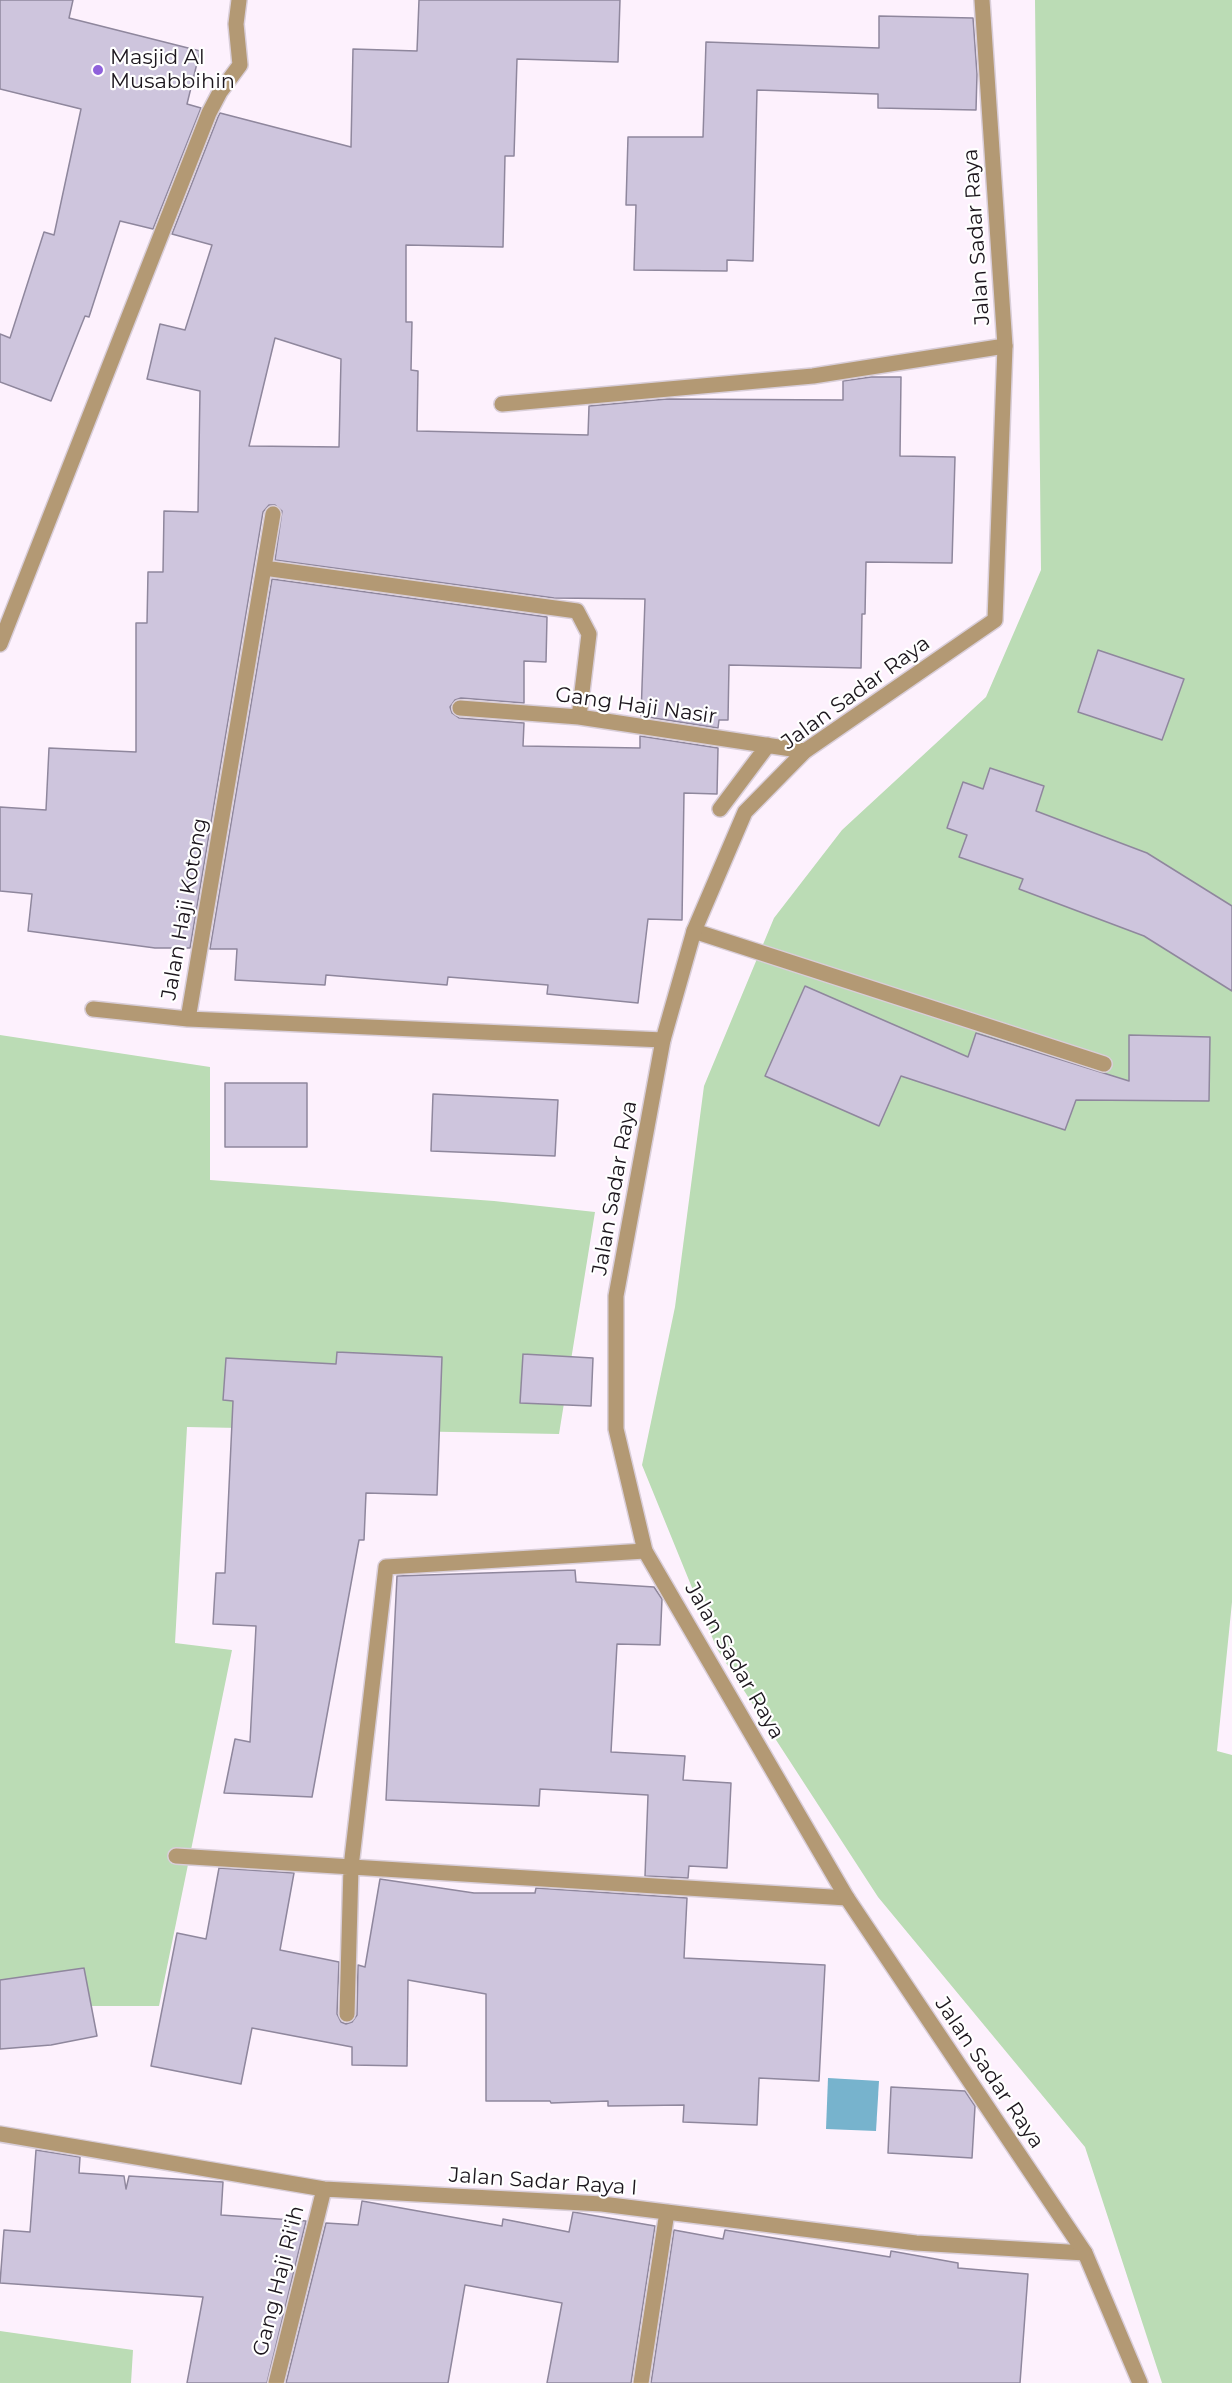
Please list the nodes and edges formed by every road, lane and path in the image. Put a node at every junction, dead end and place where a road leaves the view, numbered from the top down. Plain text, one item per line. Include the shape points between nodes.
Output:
1 (239, 0) edge
2 (982, 0) edge
3 (1005, 346) junction
4 (502, 404) dead end
5 (273, 514) dead end
6 (264, 568) junction
7 (0, 644) edge
8 (460, 708) dead end
9 (579, 717) junction
10 (768, 745) junction
11 (806, 751) junction
12 (720, 809) dead end
13 (694, 931) junction
14 (93, 1009) dead end
15 (188, 1019) junction
16 (663, 1040) junction
17 (1104, 1064) dead end
18 (645, 1551) junction
19 (176, 1856) dead end
20 (351, 1867) junction
21 (847, 1898) junction
22 (347, 2014) dead end
23 (0, 2134) edge
24 (324, 2189) junction
25 (667, 2212) junction
26 (1085, 2253) junction
27 (276, 2383) edge
28 (641, 2383) edge
29 (1140, 2383) edge

1 - 7 street via 236,24 240,65 209,112
2 - 3 street, Jalan Sadar Raya
3 - 4 street via 813,376
3 - 11 street, Jalan Sadar Raya via 995,620
5 - 6 street, Jalan Haji Kotong
6 - 9 street via 577,611 589,634
6 - 15 street, Jalan Haji Kotong
8 - 9 street, Gang Haji Nasir
9 - 10 street, Gang Haji Nasir
10 - 11 street, Gang Haji Nasir
10 - 12 street
11 - 13 street, Jalan Sadar Raya via 745,812
13 - 16 street, Jalan Sadar Raya
13 - 17 street
14 - 15 street
15 - 16 street, Jalan Haji Kotong
16 - 18 street, Jalan Sadar Raya via 616,1296 616,1429
18 - 20 street via 386,1567
18 - 21 street, Jalan Sadar Raya
19 - 20 street
20 - 21 street
20 - 22 street
21 - 26 street, Jalan Sadar Raya
23 - 24 street, Jalan Sadar Raya I
24 - 25 street, Jalan Sadar Raya I via 602,2204
24 - 27 street, Gang Haji Ri'ih
25 - 26 street, Jalan Sadar Raya I via 916,2243
25 - 28 street
26 - 29 street, Jalan Sadar Raya

